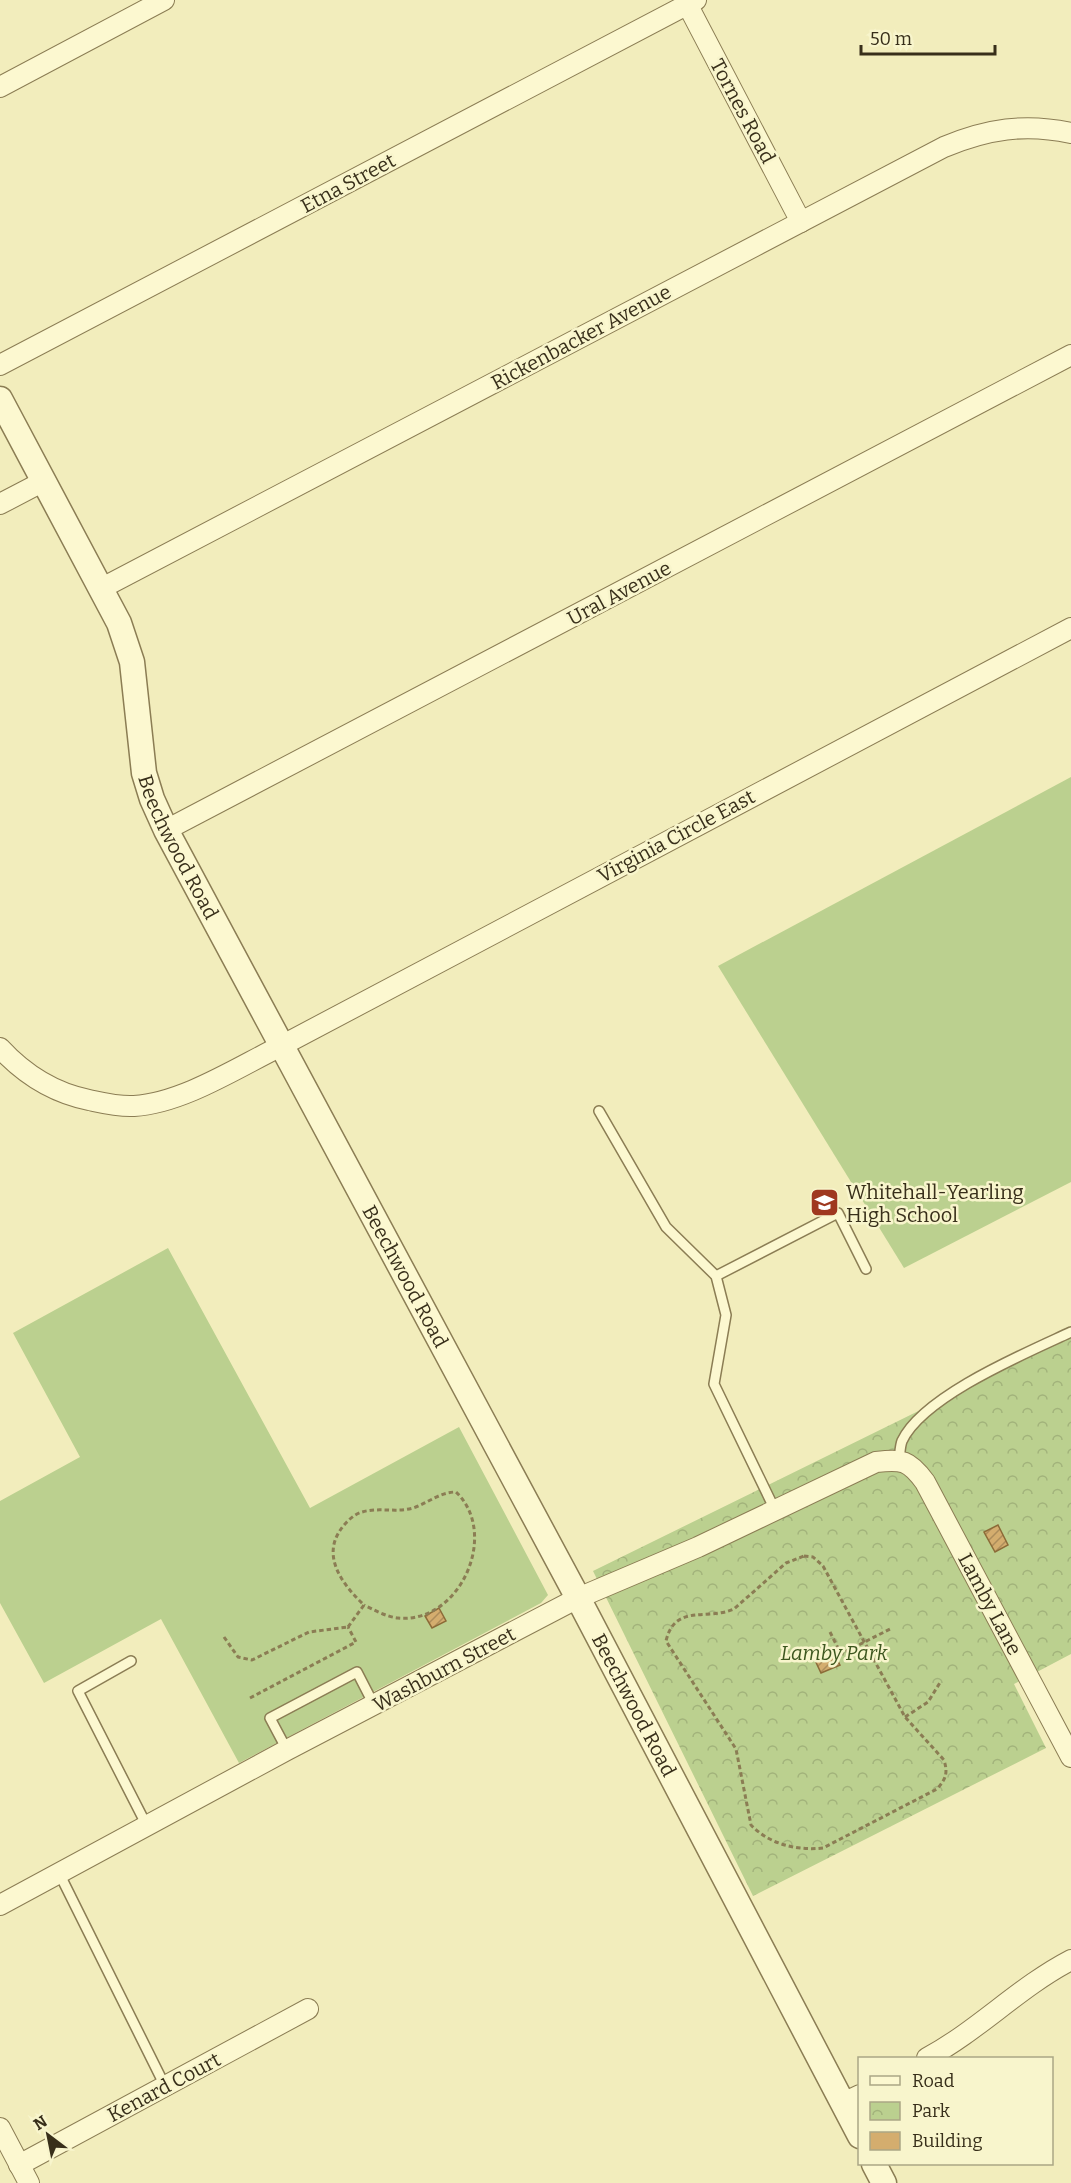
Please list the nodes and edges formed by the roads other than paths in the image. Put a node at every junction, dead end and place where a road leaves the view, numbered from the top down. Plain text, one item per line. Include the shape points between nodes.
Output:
1 (164, 0) edge
2 (689, 2) edge
3 (0, 87) edge
4 (1071, 133) edge
5 (801, 222) junction
6 (1071, 356) edge
7 (0, 365) edge
8 (0, 399) edge
9 (44, 481) junction
10 (0, 504) edge
11 (102, 588) junction
12 (1071, 628) edge
13 (166, 830) junction
14 (281, 1046) junction
15 (0, 1048) edge
16 (599, 1112) dead end
17 (866, 1269) dead end
18 (716, 1276) junction
19 (1071, 1332) edge
20 (899, 1459) junction
21 (775, 1510) junction
22 (578, 1598) junction
23 (131, 1661) dead end
24 (374, 1705) junction
25 (288, 1750) junction
26 (1071, 1757) edge
27 (147, 1826) junction
28 (59, 1873) junction
29 (0, 1905) edge
30 (1071, 1960) edge
31 (308, 2009) dead end
32 (929, 2057) edge
33 (165, 2086) junction
34 (851, 2099) edge
35 (0, 2128) edge
36 (858, 2128) edge
37 (19, 2165) junction
38 (875, 2165) edge
39 (29, 2183) edge
40 (884, 2183) edge

1 - 3 street
2 - 5 street, Tornes Road
2 - 7 street, Etna Street
4 - 5 street, Rickenbacker Avenue via 1019,127 967,138
5 - 11 street, Rickenbacker Avenue
6 - 13 street, Ural Avenue
8 - 9 street, Beechwood Road
9 - 10 street
9 - 11 street, Beechwood Road
11 - 13 street, Beechwood Road via 132,662 144,773
12 - 14 street, Virginia Circle East
13 - 14 street, Beechwood Road
14 - 15 street, Virginia Circle East via 187,1092 135,1106 58,1092
14 - 22 street, Beechwood Road
16 - 18 lane via 666,1227
17 - 18 lane via 838,1213
18 - 21 lane via 726,1315 714,1384
19 - 20 lane via 946,1396 913,1425 901,1442
20 - 21 street, Washburn Street via 876,1462
20 - 26 street, Lamby Lane via 914,1468 925,1482
21 - 22 street, Washburn Street
22 - 24 street, Washburn Street
22 - 34 street, Beechwood Road
23 - 27 lane via 78,1690
24 - 25 street, Washburn Street
24 - 25 lane via 357,1672 270,1718
25 - 27 street, Washburn Street
27 - 28 street, Washburn Street
28 - 29 street, Washburn Street
28 - 33 lane
30 - 32 street via 1045,1973 997,2013
31 - 33 street, Kenard Court
33 - 37 street, Kenard Court
34 - 36 street, Beechwood Road
35 - 37 street
37 - 39 street
38 - 40 street

